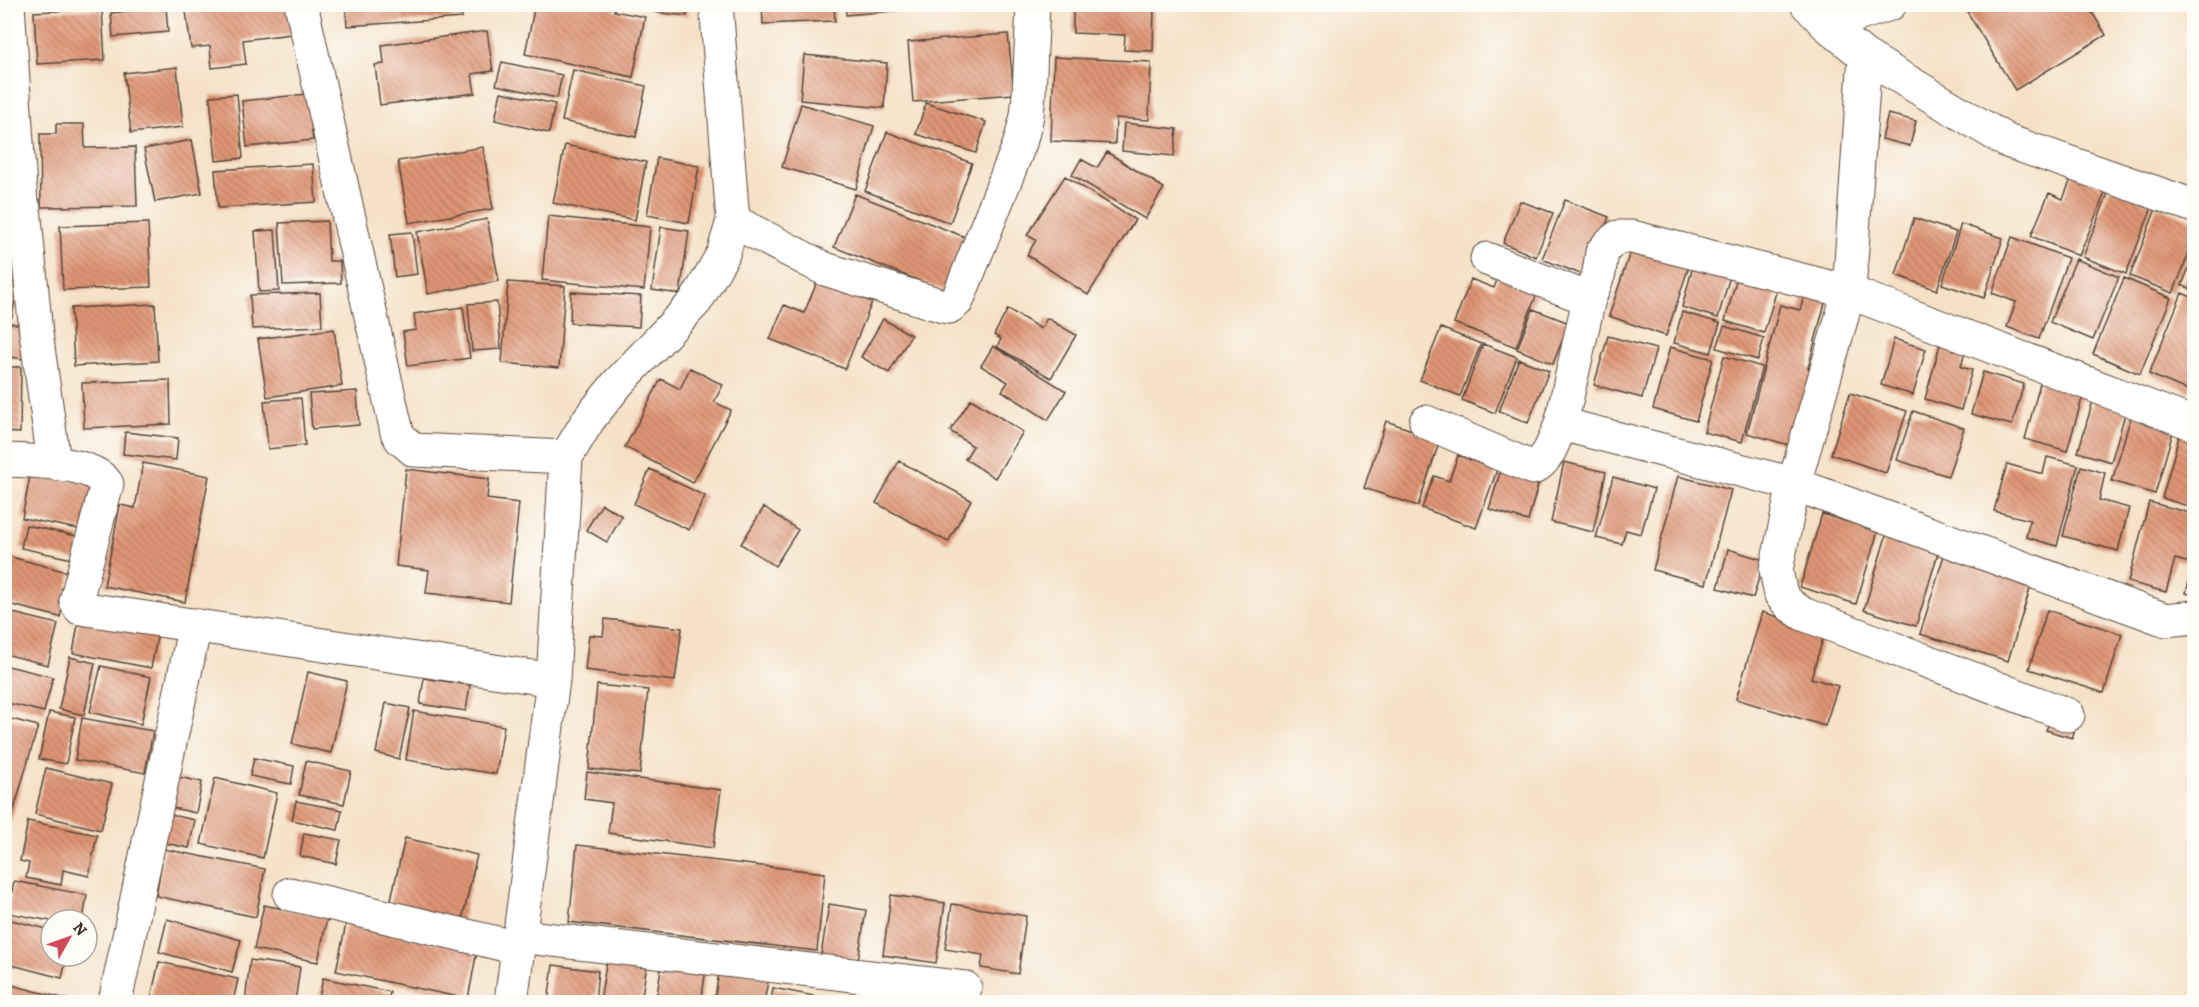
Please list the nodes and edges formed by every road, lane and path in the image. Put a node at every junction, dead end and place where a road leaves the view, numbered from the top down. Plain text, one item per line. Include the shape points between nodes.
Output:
1 (8, 4) edge
2 (301, 4) edge
3 (716, 4) edge
4 (1033, 4) edge
5 (1890, 4) edge
6 (1817, 15) edge
7 (1865, 56) junction
8 (13, 202) edge
9 (2194, 206) edge
10 (733, 221) junction
11 (1487, 259) dead end
12 (1849, 292) junction
13 (1589, 299) junction
14 (1426, 422) dead end
15 (1561, 424) junction
16 (2194, 424) edge
17 (567, 457) junction
18 (4, 460) edge
19 (54, 462) junction
20 (1794, 484) junction
21 (2194, 617) edge
22 (195, 625) junction
23 (553, 680) junction
24 (2068, 715) dead end
25 (290, 894) dead end
26 (518, 942) junction
27 (965, 988) dead end
28 (115, 1002) edge
29 (511, 1002) edge

1 - 8 street
2 - 17 street via 401,440 414,450
3 - 10 street
4 - 10 street via 1029,94 1022,134 957,301 949,307 825,269
5 - 6 street
6 - 7 street
7 - 9 street via 2007,141
7 - 12 street
8 - 19 street via 24,208
10 - 17 street via 723,254 696,302 618,382 589,419
11 - 13 street
12 - 13 street via 1632,237 1618,237 1602,252
12 - 16 street
12 - 20 street
13 - 15 street
14 - 15 street via 1533,468 1546,456
15 - 20 street
17 - 23 street
18 - 19 street
19 - 22 street via 97,474 106,484 77,605
20 - 21 street via 2166,620
20 - 24 street via 1776,570 1781,595 1790,605 1814,618
22 - 23 street
22 - 28 street
23 - 26 street
25 - 26 street
26 - 27 street
26 - 29 street

